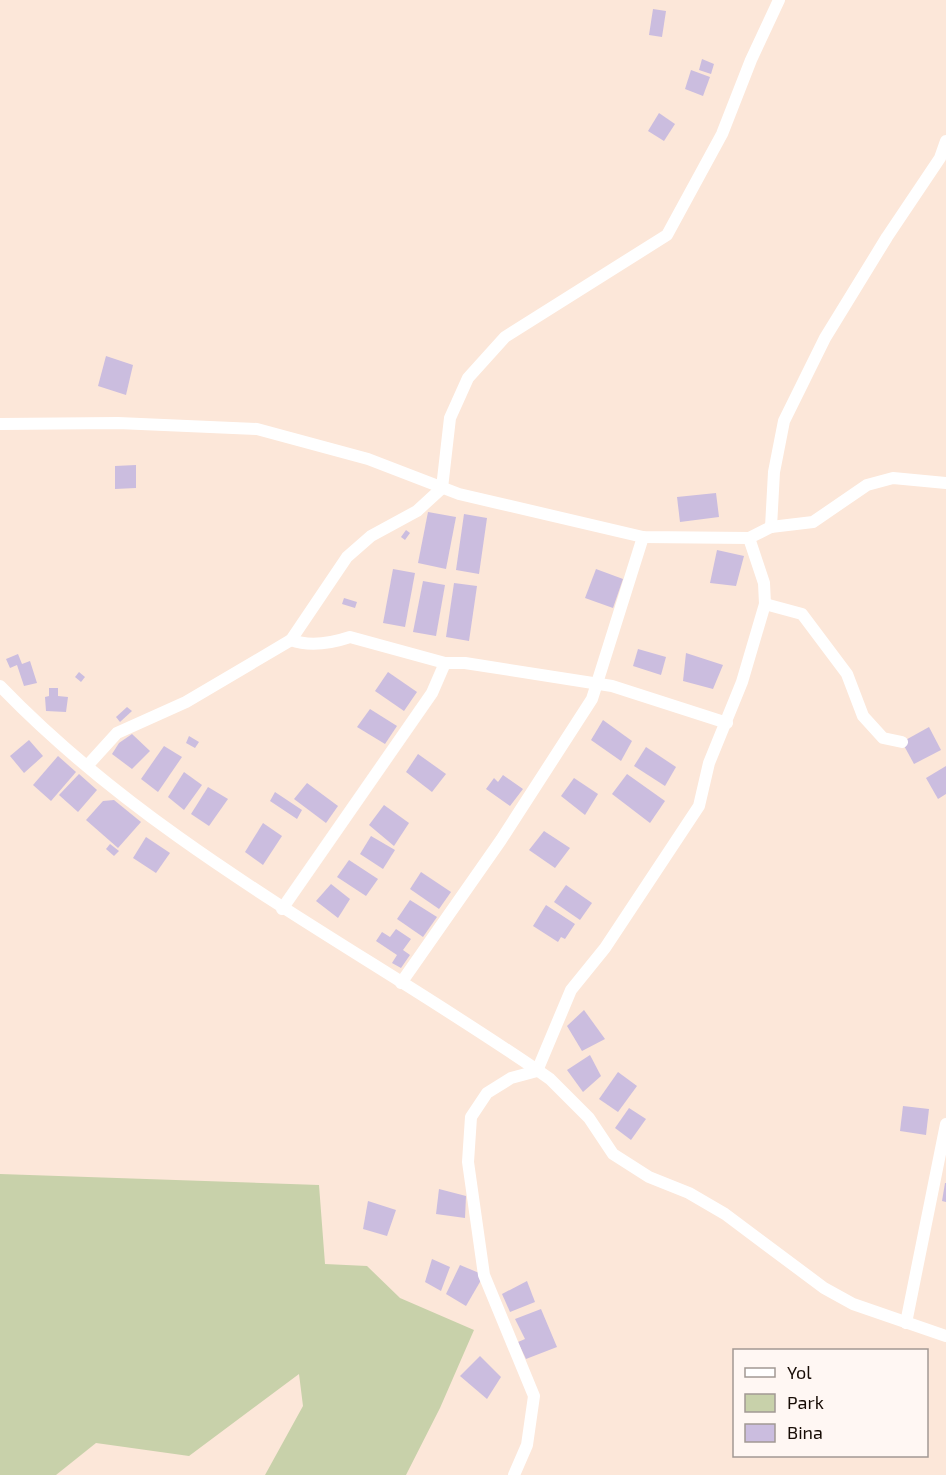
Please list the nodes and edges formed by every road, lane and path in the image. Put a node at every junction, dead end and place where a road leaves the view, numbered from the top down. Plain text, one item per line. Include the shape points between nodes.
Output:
1 (779, 0) edge
2 (946, 141) edge
3 (0, 424) edge
4 (946, 483) edge
5 (442, 488) junction
6 (771, 527) junction
7 (643, 537) junction
8 (748, 538) junction
9 (765, 604) junction
10 (291, 640) junction
11 (445, 663) junction
12 (599, 685) junction
13 (0, 686) edge
14 (727, 723) junction
15 (902, 742) dead end
16 (87, 766) junction
17 (282, 909) junction
18 (401, 983) junction
19 (537, 1071) junction
20 (946, 1124) edge
21 (906, 1323) junction
22 (946, 1336) edge
23 (514, 1475) edge

1 - 5 street via 722,134 667,235 548,308 488,353 468,378 450,418
2 - 6 street via 940,158 825,338 784,422 774,472
3 - 5 street via 117,423 257,429 368,459
4 - 6 street via 893,478 867,485 813,522
5 - 7 street
5 - 10 street via 417,511 371,536 347,556
6 - 8 street
7 - 8 street
7 - 12 street
8 - 9 street via 764,583
9 - 14 street
9 - 15 street via 802,614 847,674 863,716 883,738
10 - 11 street via 301,644 350,637
10 - 16 street via 186,702 117,733
11 - 12 street
11 - 17 street via 432,693
12 - 14 street
12 - 18 street via 501,840
13 - 16 street
14 - 19 street via 709,763 699,806 605,948 571,990
16 - 17 street via 189,847
17 - 18 street
18 - 19 street
19 - 21 street via 589,1118 613,1154 648,1177 689,1193 725,1214 824,1288 853,1304
19 - 23 street via 511,1078 487,1093 471,1117 468,1162 484,1275 534,1396 527,1445
20 - 21 street
21 - 22 street

